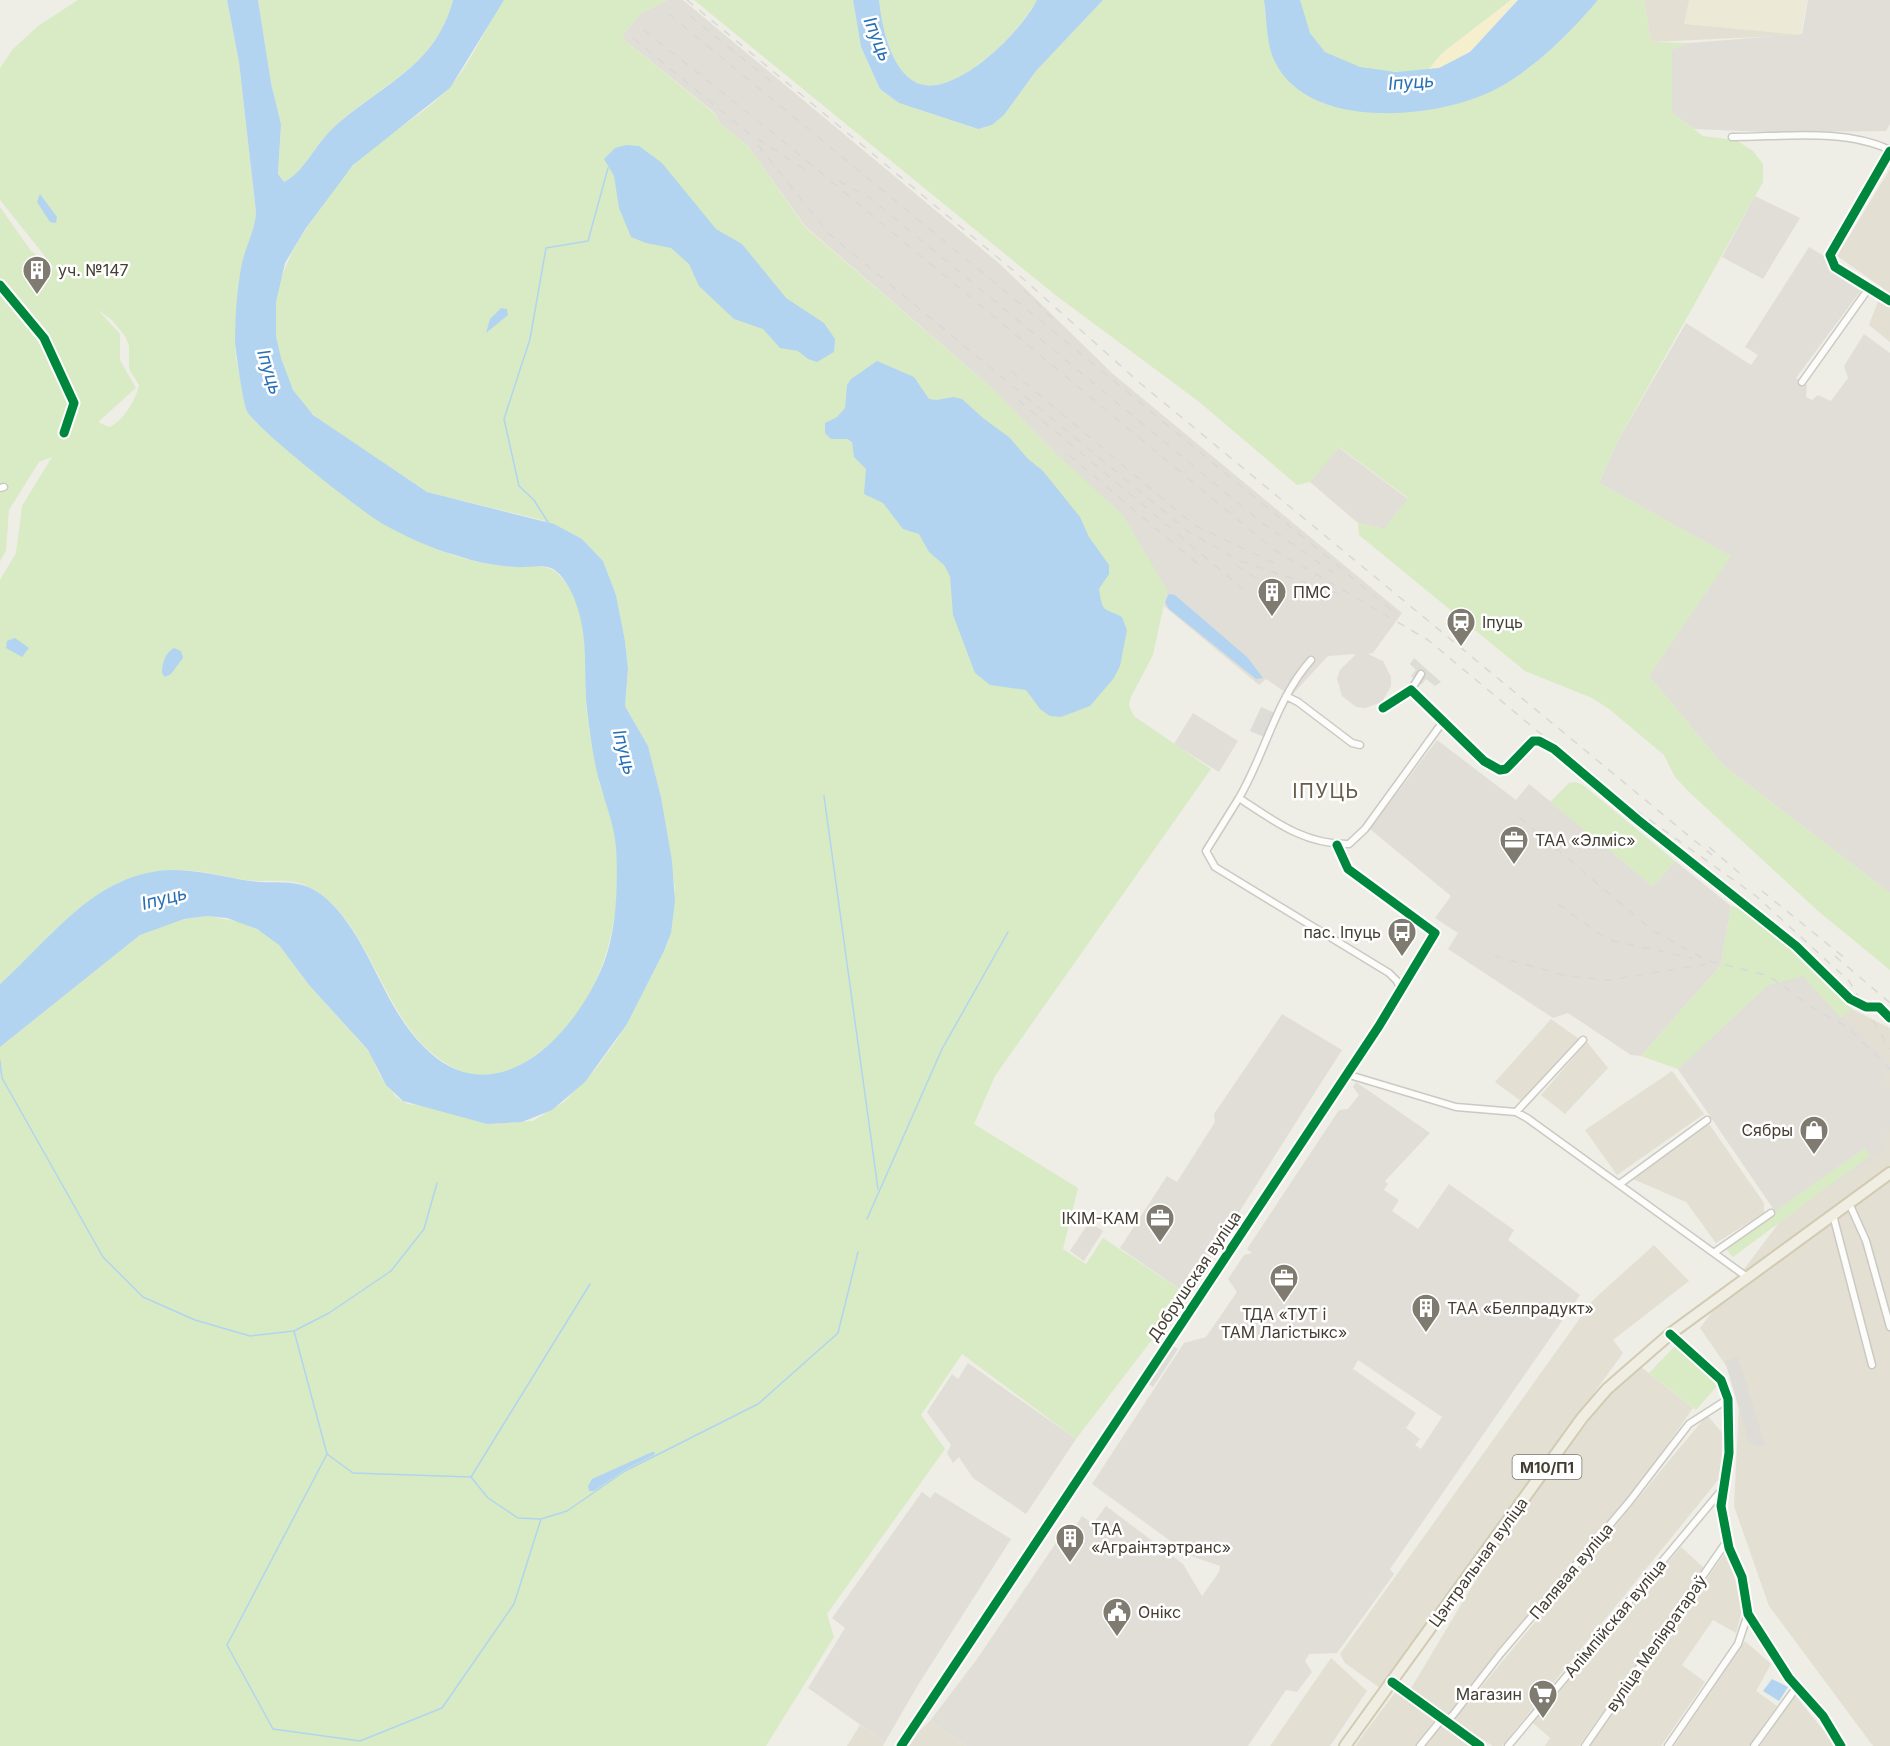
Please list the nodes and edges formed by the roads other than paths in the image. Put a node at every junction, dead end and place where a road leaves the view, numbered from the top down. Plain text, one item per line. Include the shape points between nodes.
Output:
1 (1732, 137) dead end
2 (1890, 150) edge
3 (0, 285) edge
4 (1869, 288) junction
5 (1890, 301) edge
6 (1802, 382) dead end
7 (64, 433) dead end
8 (1311, 660) dead end
9 (1421, 674) dead end
10 (1411, 690) junction
11 (1286, 696) junction
12 (1383, 708) dead end
13 (1442, 723) junction
14 (1360, 745) dead end
15 (1239, 798) junction
16 (1337, 845) junction
17 (1401, 990) junction
18 (1890, 1018) edge
19 (1583, 1040) dead end
20 (1346, 1074) junction
21 (1516, 1112) junction
22 (1707, 1120) dead end
23 (1890, 1173) edge
24 (1621, 1183) junction
25 (1849, 1203) junction
26 (1771, 1213) dead end
27 (1833, 1215) junction
28 (1715, 1252) junction
29 (1747, 1277) junction
30 (1890, 1327) edge
31 (1670, 1334) junction
32 (1872, 1365) dead end
33 (1728, 1399) junction
34 (1722, 1491) junction
35 (1728, 1541) junction
36 (1748, 1614) junction
37 (1392, 1682) junction
38 (1796, 1688) junction
39 (1441, 1720) junction
40 (1841, 1745) edge
41 (901, 1746) edge
42 (1345, 1746) edge
43 (1420, 1746) edge
44 (1480, 1746) edge
45 (1508, 1746) edge
46 (1585, 1746) edge
47 (1668, 1746) edge
48 (1754, 1746) edge

1 - 2 street via 1825,137 1874,142
2 - 4 street via 1830,255 1835,267
3 - 7 street via 44,338 74,403
4 - 5 street
4 - 6 street
8 - 11 street via 1294,679
9 - 10 street
10 - 12 street
10 - 13 street
11 - 14 street
11 - 15 street via 1255,771
13 - 16 street via 1360,836 1349,844
13 - 18 street via 1484,761 1500,770 1533,741 1554,749 1796,946 1850,999 1866,1007 1879,1007
15 - 16 street via 1294,834
15 - 17 street via 1206,851 1208,859 1245,887 1389,973
16 - 17 street, Добрушская вуліца via 1348,869 1435,933
17 - 20 street, Добрушская вуліца
19 - 21 street
20 - 21 street via 1456,1107
20 - 41 street, Добрушская вуліца
21 - 24 street
22 - 24 street
23 - 25 main road, М10/П1
24 - 28 street
25 - 27 main road, М10/П1
25 - 30 street via 1866,1241
26 - 28 street
27 - 29 main road, М10/П1
27 - 32 street
28 - 29 street
29 - 31 main road, М10/П1
31 - 33 street via 1721,1380
31 - 37 main road, Цэнтральная вуліца / М10/П1 via 1606,1389 1582,1418
33 - 34 street via 1729,1453
33 - 39 street, Палявая вуліца via 1689,1424 1453,1714 1446,1721
34 - 35 street via 1722,1519
34 - 45 street, Алімпійская вуліца
35 - 36 street via 1742,1577
35 - 46 street, вуліца Меліяратараў
36 - 38 street
36 - 47 street via 1738,1644
37 - 39 street
37 - 42 main road, Цэнтральная вуліца / М10/П1
38 - 40 street via 1823,1716
38 - 48 street
39 - 43 street, Палявая вуліца
39 - 44 street

